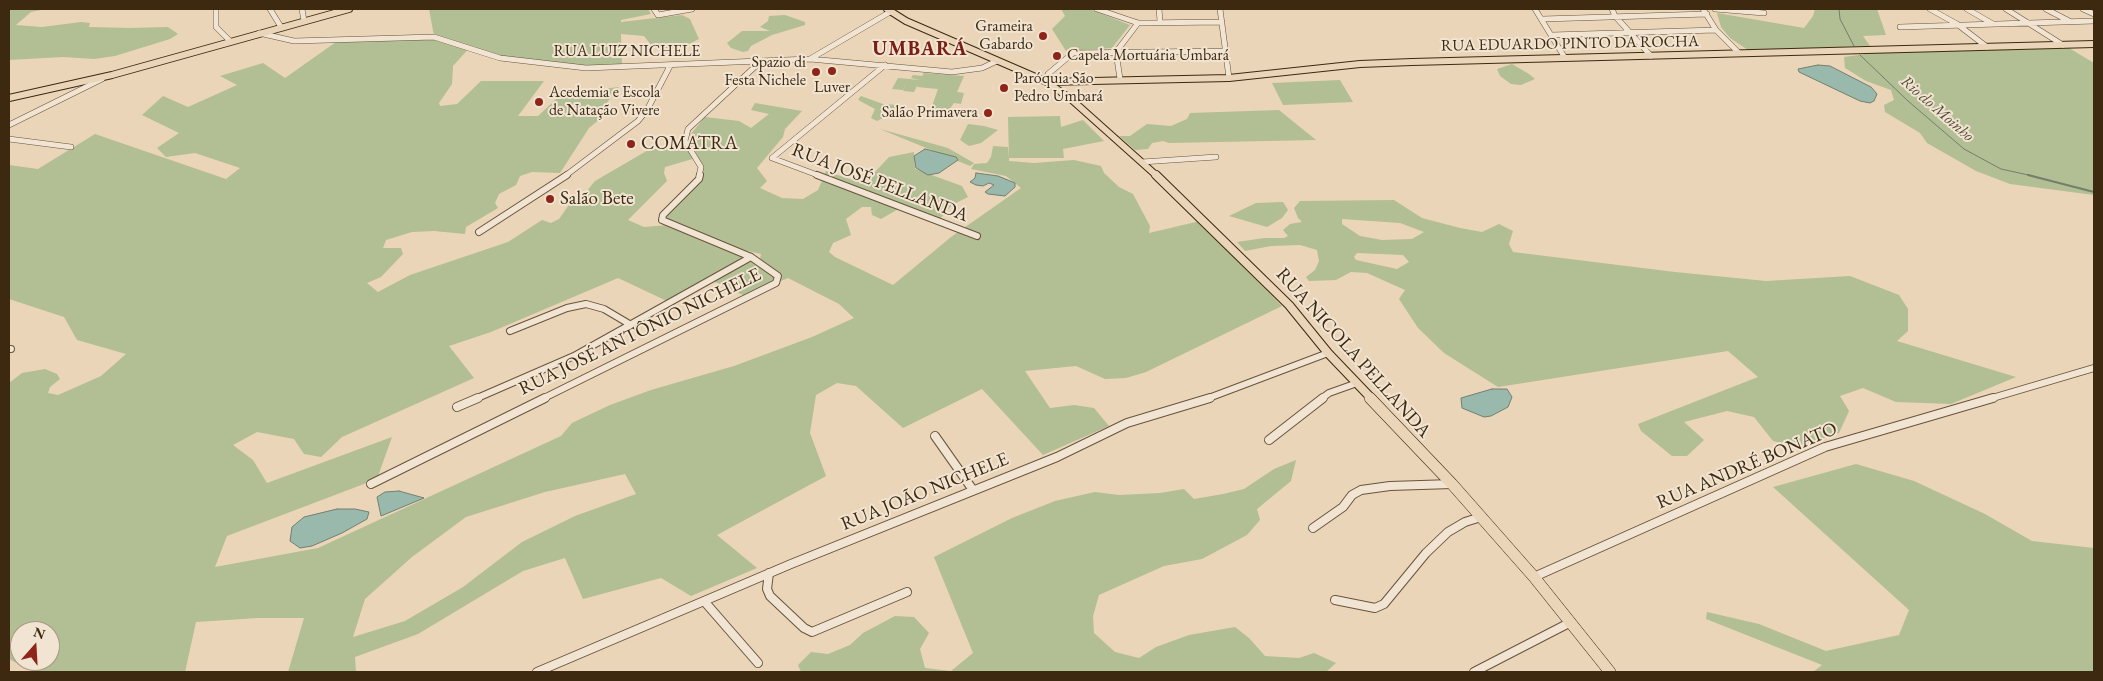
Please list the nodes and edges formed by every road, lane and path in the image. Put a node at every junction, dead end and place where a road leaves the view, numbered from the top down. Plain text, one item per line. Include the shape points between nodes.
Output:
1 (216, 9) edge
2 (270, 9) edge
3 (302, 9) edge
4 (345, 9) edge
5 (654, 9) edge
6 (692, 9) edge
7 (1097, 9) edge
8 (1159, 9) edge
9 (1220, 9) edge
10 (1535, 9) edge
11 (1612, 9) edge
12 (1715, 9) edge
13 (1930, 9) edge
14 (1966, 9) edge
15 (2006, 9) edge
16 (2046, 9) edge
17 (2083, 9) edge
18 (889, 10) edge
19 (1705, 11) edge
20 (1764, 12) dead end
21 (2094, 14) edge
22 (1615, 16) junction
23 (1542, 19) junction
24 (304, 21) junction
25 (2094, 21) edge
26 (1160, 22) junction
27 (1222, 22) junction
28 (2069, 22) junction
29 (1138, 23) junction
30 (2030, 23) junction
31 (1957, 24) junction
32 (1994, 24) junction
33 (1900, 26) dead end
34 (281, 28) junction
35 (1716, 30) junction
36 (259, 33) junction
37 (1632, 33) junction
38 (1552, 35) junction
39 (230, 41) junction
40 (2094, 44) edge
41 (2063, 45) junction
42 (1987, 47) junction
43 (1226, 51) junction
44 (1116, 52) junction
45 (1738, 53) junction
46 (1651, 56) junction
47 (1565, 58) junction
48 (810, 59) junction
49 (997, 61) junction
50 (760, 62) junction
51 (885, 65) junction
52 (670, 66) junction
53 (112, 75) junction
54 (1047, 78) junction
55 (1229, 78) junction
56 (1120, 80) junction
57 (68, 86) junction
58 (75, 91) junction
59 (9, 98) edge
60 (9, 125) edge
61 (9, 139) edge
62 (71, 147) dead end
63 (1216, 158) dead end
64 (1142, 162) junction
65 (479, 232) dead end
66 (977, 236) dead end
67 (751, 257) junction
68 (631, 325) junction
69 (510, 331) dead end
70 (1328, 354) junction
71 (2094, 368) edge
72 (1357, 383) junction
73 (457, 407) dead end
74 (935, 436) dead end
75 (1269, 440) dead end
76 (371, 484) dead end
77 (1452, 484) junction
78 (973, 490) junction
79 (1481, 517) junction
80 (1313, 528) dead end
81 (769, 573) junction
82 (1534, 577) junction
83 (907, 592) dead end
84 (1335, 600) dead end
85 (704, 601) junction
86 (1572, 622) junction
87 (758, 663) dead end
88 (537, 672) edge
89 (1474, 672) edge
90 (1610, 672) edge

1 - 39 street via 216,27
2 - 34 street
3 - 24 street
4 - 24 main road
5 - 6 street via 658,15
7 - 29 street
8 - 26 street
9 - 27 street
10 - 23 street
11 - 22 street
12 - 20 street
13 - 31 street
14 - 32 street
15 - 30 street
16 - 28 street
17 - 21 street
18 - 48 street
18 - 49 main road via 906,21
19 - 22 street
19 - 35 street
22 - 23 street
22 - 37 street
23 - 38 street
24 - 34 main road
25 - 28 street
26 - 27 street
26 - 29 street
27 - 43 street
28 - 30 street
29 - 44 street
30 - 32 street
30 - 41 street
31 - 32 street
31 - 33 street
31 - 42 street
34 - 36 main road
35 - 37 street
35 - 45 street
36 - 39 main road
36 - 52 street, RUA LUIZ NICHELE via 294,41 428,37 500,58 540,63 586,68
37 - 38 street
37 - 46 street
38 - 47 street
39 - 53 main road
40 - 41 main road, RUA EDUARDO PINTO DA ROCHA
41 - 42 main road, RUA EDUARDO PINTO DA ROCHA
42 - 45 main road, RUA EDUARDO PINTO DA ROCHA
43 - 44 street
43 - 55 street
44 - 54 street via 1073,53
44 - 56 street
45 - 46 main road, RUA EDUARDO PINTO DA ROCHA
46 - 47 main road, RUA EDUARDO PINTO DA ROCHA
47 - 55 main road, RUA EDUARDO PINTO DA ROCHA via 1360,64
48 - 50 street, RUA LUIZ NICHELE
48 - 51 street, RUA LUIZ NICHELE
49 - 51 street, RUA LUIZ NICHELE via 964,72
49 - 54 main road
50 - 52 street, RUA LUIZ NICHELE
50 - 67 street, RUA JOSÉ ANTÔNIO NICHELE via 688,130 684,141 701,167 699,179 663,215 662,220
51 - 66 street, RUA JOSÉ PELLANDA via 772,158
52 - 65 street via 638,121 555,184
53 - 57 main road
53 - 58 street
54 - 56 main road, RUA EDUARDO PINTO DA ROCHA
54 - 64 main road, RUA NICOLA PELLANDA
55 - 56 main road, RUA EDUARDO PINTO DA ROCHA
57 - 58 street
57 - 59 main road
58 - 60 street
61 - 62 street
63 - 64 street
64 - 70 main road, RUA NICOLA PELLANDA via 1246,260 1289,305
67 - 68 street
67 - 76 street, RUA JOSÉ ANTÔNIO NICHELE via 778,276 776,283
68 - 69 street via 586,304 567,308
68 - 73 street via 574,356
70 - 72 main road, RUA NICOLA PELLANDA
70 - 78 street, RUA JOÃO NICHELE via 1216,396 1127,423 1057,457
71 - 82 street, RUA ANDRÉ BONATO via 1825,447
72 - 75 street via 1328,393
72 - 77 main road, RUA NICOLA PELLANDA
74 - 78 street
77 - 79 main road, RUA NICOLA PELLANDA
77 - 80 street via 1361,490
78 - 81 street, RUA JOÃO NICHELE
79 - 82 main road, RUA NICOLA PELLANDA
79 - 84 street via 1448,532 1384,604 1375,608
81 - 83 street via 767,589 770,596 812,632
81 - 85 street, RUA JOÃO NICHELE
82 - 86 main road, RUA NICOLA PELLANDA
85 - 87 street
85 - 88 street, RUA JOÃO NICHELE
86 - 89 street
86 - 90 main road, RUA NICOLA PELLANDA

